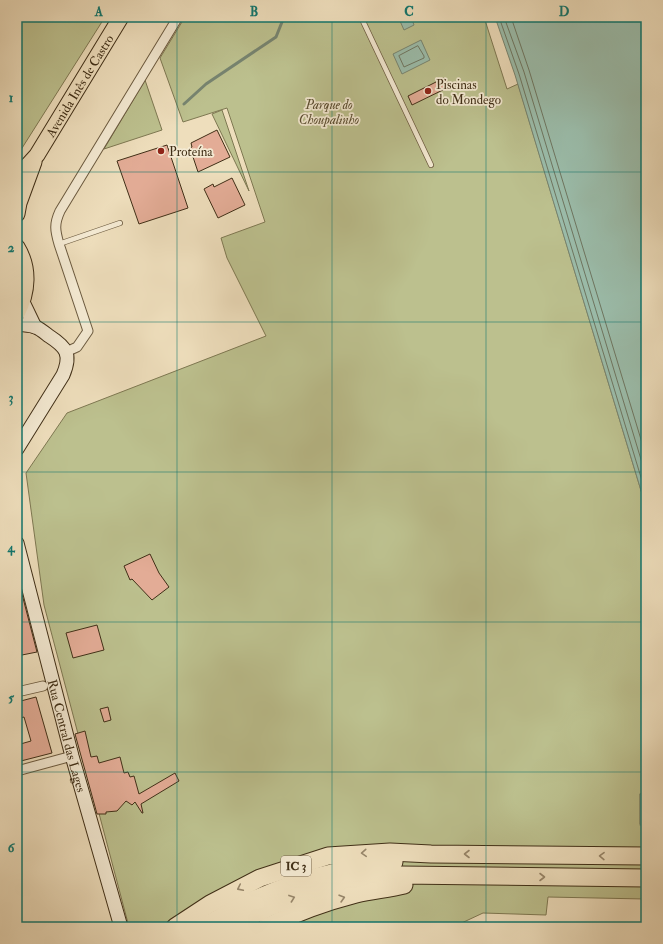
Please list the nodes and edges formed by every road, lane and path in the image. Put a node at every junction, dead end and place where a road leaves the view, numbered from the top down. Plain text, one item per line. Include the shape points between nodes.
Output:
1 (121, 17) edge
2 (178, 17) edge
3 (361, 17) edge
4 (37, 155) junction
5 (431, 164) dead end
6 (17, 177) edge
7 (17, 214) edge
8 (120, 224) dead end
9 (59, 244) junction
10 (17, 247) edge
11 (20, 308) edge
12 (17, 324) edge
13 (35, 327) junction
14 (66, 352) junction
15 (17, 449) edge
16 (17, 543) edge
17 (43, 686) dead end
18 (17, 692) edge
19 (72, 756) junction
20 (17, 771) edge
21 (431, 854) junction
22 (646, 856) edge
23 (433, 876) junction
24 (646, 878) edge
25 (121, 927) edge
26 (175, 927) edge
27 (204, 927) edge
28 (232, 927) edge
29 (266, 927) edge

1 - 4 main road, Avenida Inês de Castro
2 - 9 street via 60,211 55,221
3 - 5 lane
4 - 6 main road, Avenida Inês de Castro
4 - 7 main road, Avenida Inês de Castro
8 - 9 lane
9 - 14 street via 88,331 77,347
10 - 11 main road via 25,264 26,277 26,290
11 - 13 main road
12 - 13 main road
13 - 14 main road via 61,344
14 - 15 main road via 67,363 63,375
16 - 19 main road, Rua Central das Lages
17 - 18 street
19 - 20 street
19 - 25 main road, Rua Central das Lages
22 -> 21 highway, IC 3
21 -> 26 highway, IC 3 via 390,852 328,856 260,878 210,904
21 - 27 highway, IC 3 via 351,868 285,886
23 -> 24 highway, IC 3
28 -> 23 highway, IC 3 via 291,898 332,886 389,876
29 -> 23 highway, IC 3 via 329,902

